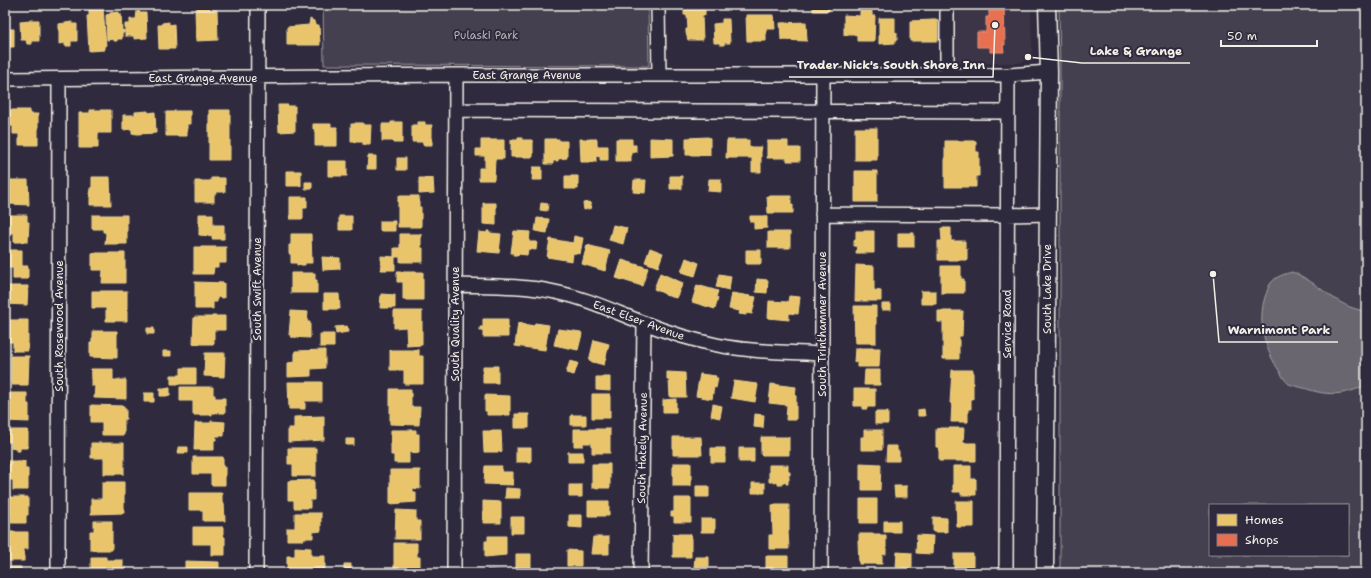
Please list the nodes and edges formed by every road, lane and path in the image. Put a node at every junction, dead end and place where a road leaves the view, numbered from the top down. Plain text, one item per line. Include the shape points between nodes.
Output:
1 (258, 5) edge
2 (658, 5) edge
3 (947, 5) edge
4 (1047, 5) edge
5 (1049, 72) junction
6 (823, 74) junction
7 (659, 75) junction
8 (947, 75) junction
9 (1008, 75) junction
10 (456, 76) junction
11 (258, 78) junction
12 (5, 79) edge
13 (59, 79) junction
14 (456, 110) junction
15 (823, 111) junction
16 (1008, 112) junction
17 (822, 214) junction
18 (1048, 214) junction
19 (1007, 215) junction
20 (455, 285) junction
21 (644, 323) junction
22 (822, 354) junction
23 (58, 573) edge
24 (256, 573) edge
25 (454, 573) edge
26 (641, 573) edge
27 (821, 573) edge
28 (1006, 573) edge
29 (1045, 573) edge

1 - 11 street, South Swift Avenue
2 - 7 street
3 - 8 street
4 - 5 main road, South Lake Drive
5 - 9 street, East Grange Avenue
5 - 18 main road, South Lake Drive
6 - 7 street, East Grange Avenue
6 - 8 street, East Grange Avenue
6 - 15 street, South Trinthammer Avenue
7 - 10 street, East Grange Avenue
8 - 9 street, East Grange Avenue
9 - 16 street, Service Road
10 - 11 street, East Grange Avenue
10 - 14 street, South Quality Avenue
11 - 13 street, East Grange Avenue
11 - 24 street, South Swift Avenue
12 - 13 street, East Grange Avenue
13 - 23 street, South Rosewood Avenue
14 - 15 street
14 - 20 street, South Quality Avenue
15 - 16 street
15 - 17 street, South Trinthammer Avenue
16 - 19 street, Service Road
17 - 19 street
17 - 22 street, South Trinthammer Avenue
18 - 19 street
18 - 29 main road, South Lake Drive
19 - 28 street, Service Road
20 - 21 street, East Elser Avenue via 500,286 555,292 580,298
20 - 25 street, South Quality Avenue
21 - 22 street, East Elser Avenue via 717,345 763,351
21 - 26 street, South Hately Avenue
22 - 27 street, South Trinthammer Avenue

